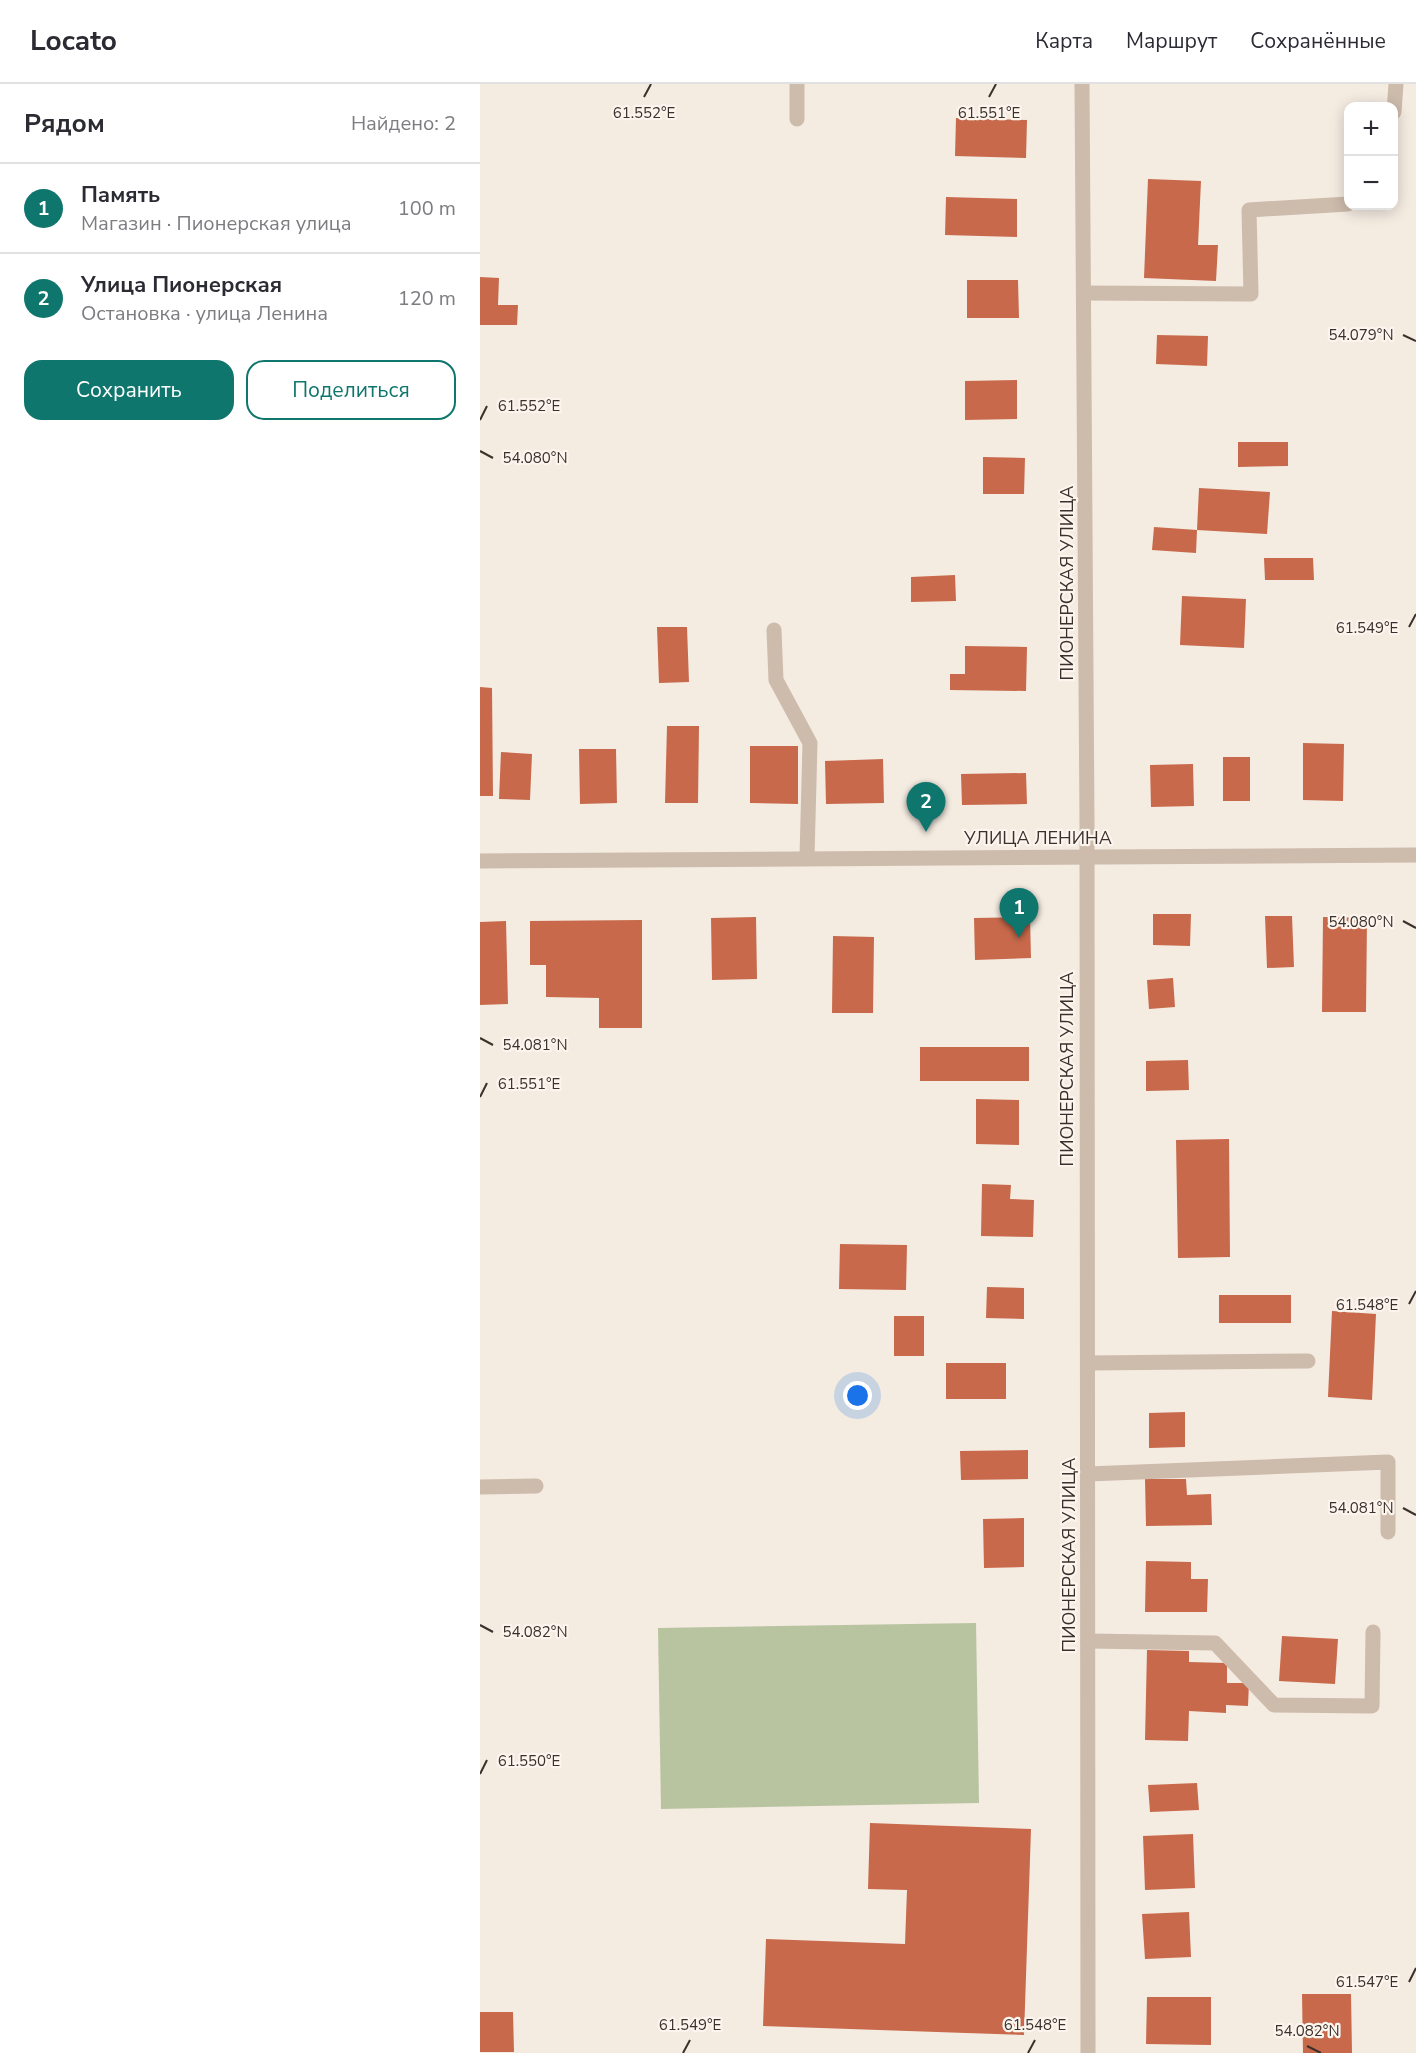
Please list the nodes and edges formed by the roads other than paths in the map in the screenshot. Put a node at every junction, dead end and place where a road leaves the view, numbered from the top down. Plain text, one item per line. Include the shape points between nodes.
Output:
1 (797, 84) edge
2 (1082, 84) edge
3 (1396, 84) edge
4 (1395, 102) edge
5 (797, 119) dead end
6 (1344, 204) edge
7 (1084, 293) junction
8 (774, 630) dead end
9 (1416, 855) edge
10 (807, 857) junction
11 (1087, 858) junction
12 (480, 861) edge
13 (1308, 1360) dead end
14 (1088, 1363) junction
15 (1088, 1474) junction
16 (536, 1486) dead end
17 (480, 1487) edge
18 (1389, 1532) dead end
19 (1373, 1632) dead end
20 (1088, 1641) junction
21 (1088, 2053) edge

1 - 5 street
2 - 7 street, ПИОНЕРСКАЯ УЛИЦА
3 - 4 street
6 - 7 street via 1249,210 1251,294
7 - 11 street, ПИОНЕРСКАЯ УЛИЦА
8 - 10 street via 776,680 810,743
9 - 11 street, УЛИЦА ЛЕНИНА
10 - 11 street, УЛИЦА ЛЕНИНА
10 - 12 street, УЛИЦА ЛЕНИНА
11 - 14 street, ПИОНЕРСКАЯ УЛИЦА
13 - 14 street
14 - 15 street, ПИОНЕРСКАЯ УЛИЦА
15 - 18 street via 1388,1462
15 - 20 street, ПИОНЕРСКАЯ УЛИЦА
16 - 17 street
19 - 20 street via 1372,1706 1274,1705 1215,1643
20 - 21 street, ПИОНЕРСКАЯ УЛИЦА

